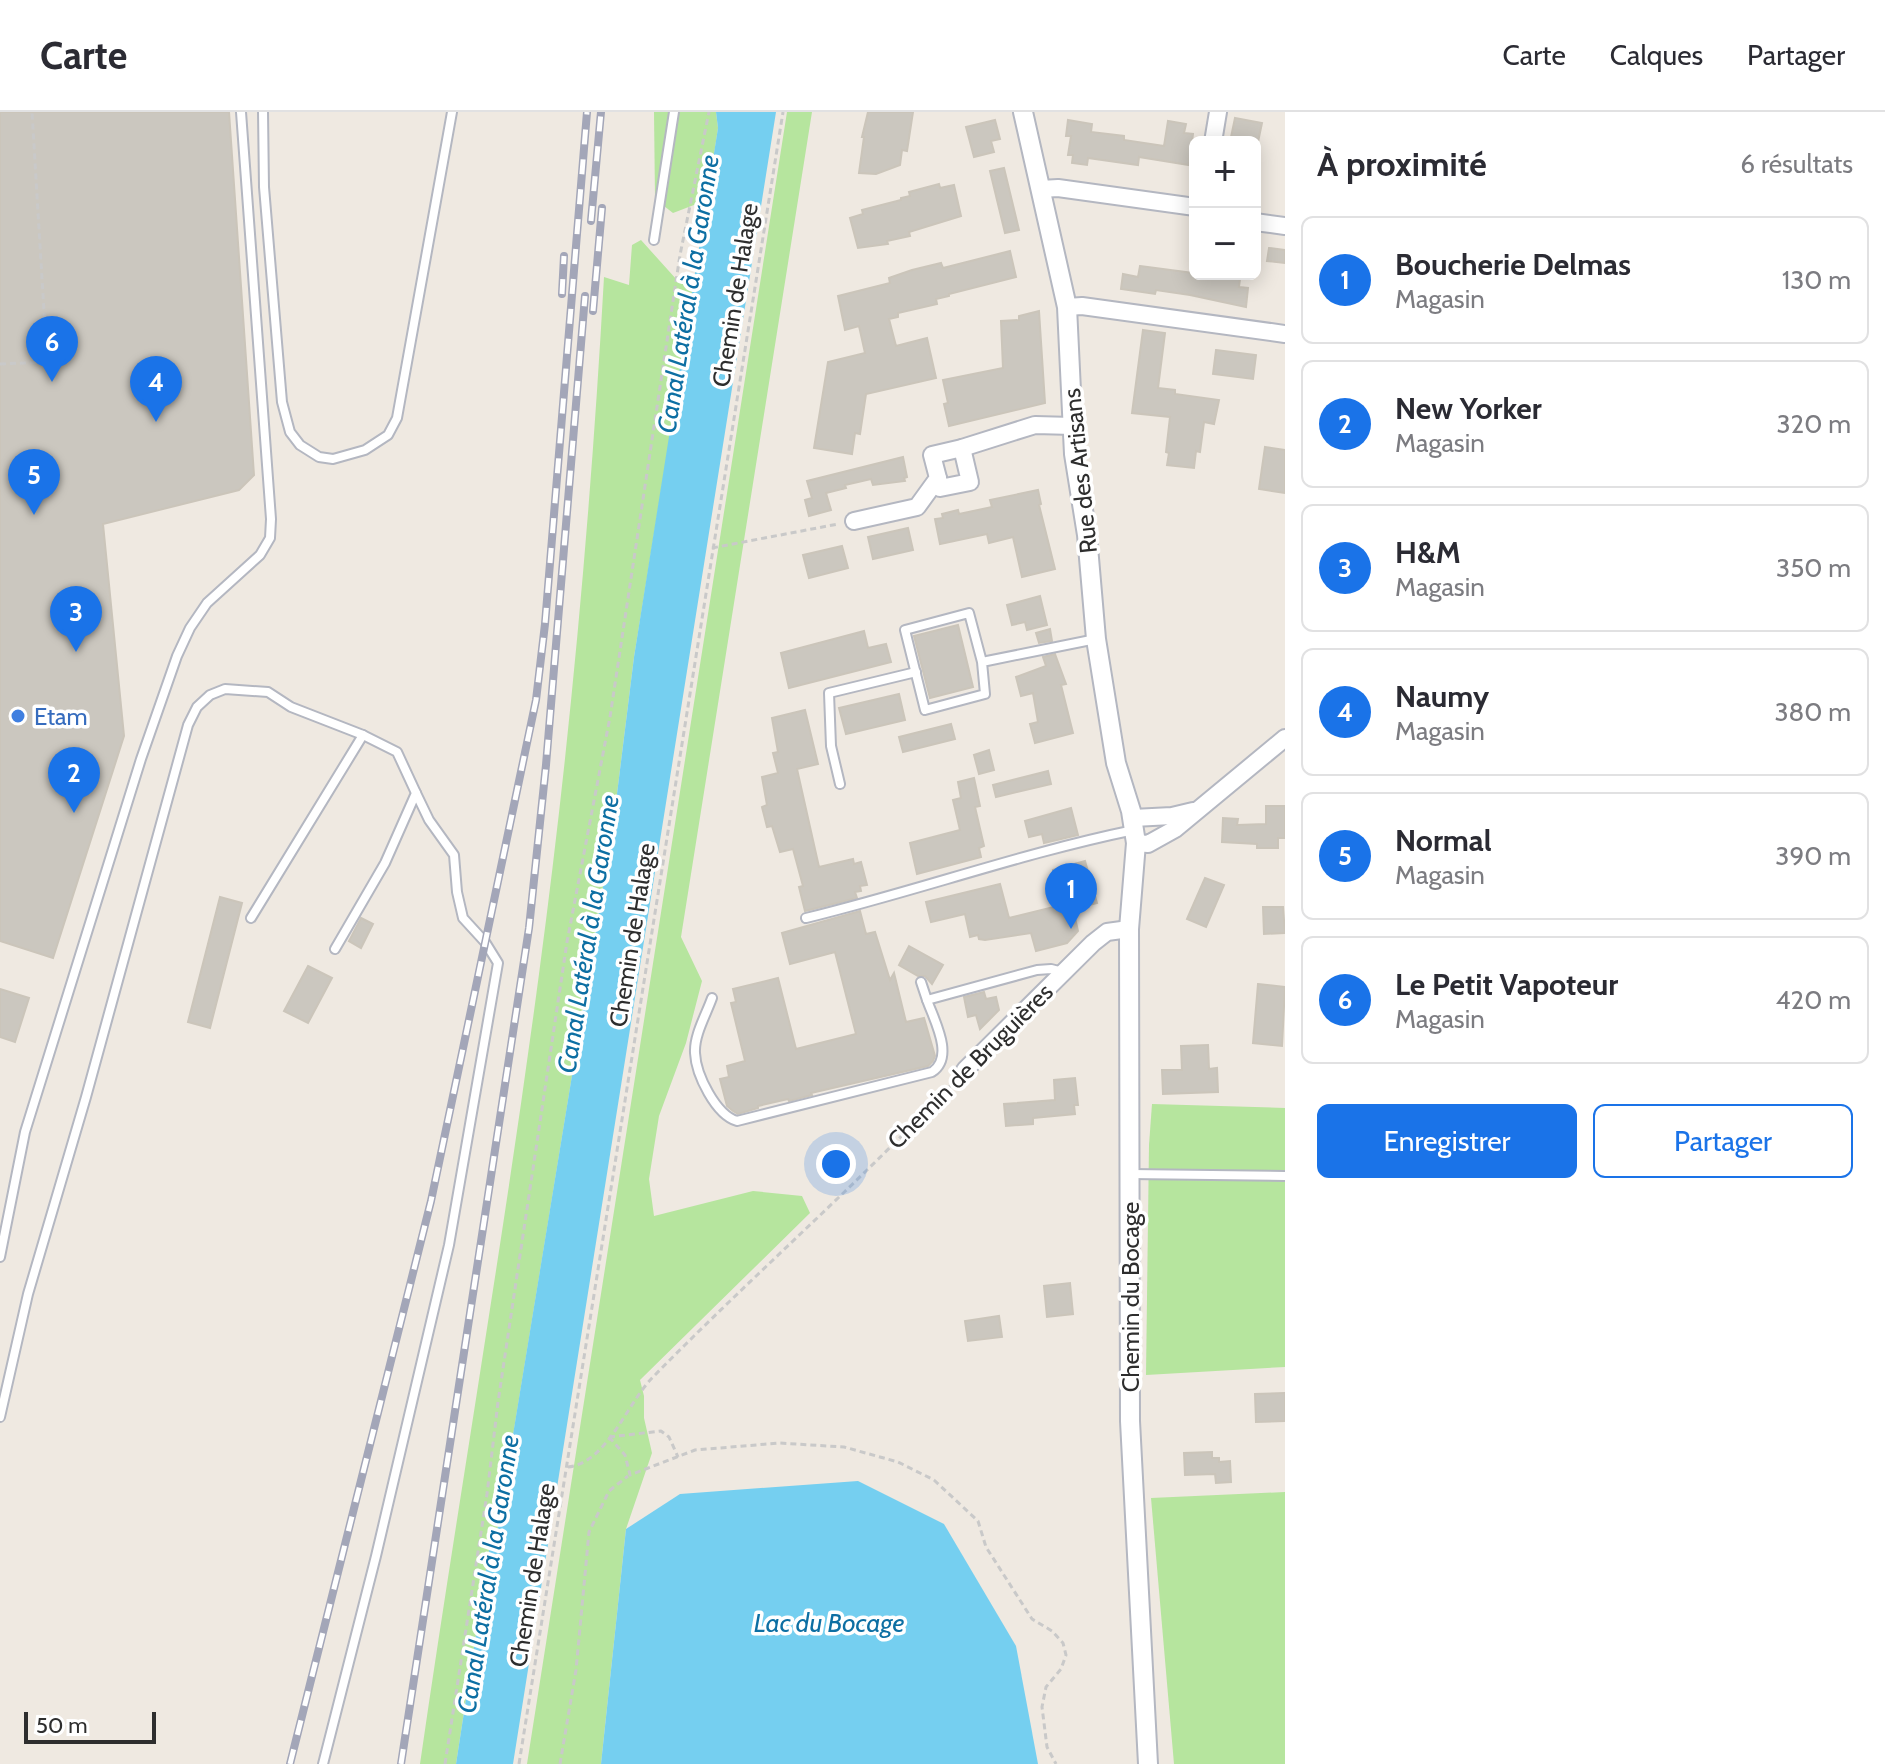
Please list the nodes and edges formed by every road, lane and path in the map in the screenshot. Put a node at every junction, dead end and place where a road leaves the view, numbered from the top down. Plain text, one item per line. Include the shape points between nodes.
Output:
1 (32, 112) edge
2 (241, 112) edge
3 (263, 112) edge
4 (452, 112) edge
5 (674, 112) edge
6 (709, 112) edge
7 (783, 112) edge
8 (1023, 112) edge
9 (1218, 112) edge
10 (1214, 136) edge
11 (1041, 189) junction
12 (1189, 206) edge
13 (1261, 223) edge
14 (1285, 226) edge
15 (654, 240) dead end
16 (1067, 307) junction
17 (1285, 334) edge
18 (0, 364) edge
19 (1073, 426) junction
20 (962, 448) junction
21 (938, 478) junction
22 (854, 521) joint
23 (712, 548) junction
24 (1096, 639) junction
25 (982, 662) junction
26 (916, 672) junction
27 (363, 735) junction
28 (1285, 738) edge
29 (840, 784) dead end
30 (416, 793) junction
31 (1195, 810) junction
32 (1135, 831) junction
33 (251, 918) dead end
34 (806, 918) dead end
35 (1129, 929) junction
36 (335, 949) dead end
37 (1063, 972) junction
38 (921, 982) dead end
39 (712, 998) dead end
40 (927, 1000) junction
41 (965, 1070) joint
42 (1129, 1174) junction
43 (1285, 1176) edge
44 (0, 1257) edge
45 (0, 1417) edge
46 (609, 1437) junction
47 (678, 1457) junction
48 (568, 1467) junction
49 (630, 1475) junction
50 (323, 1764) edge
51 (445, 1764) edge
52 (519, 1764) edge
53 (560, 1764) edge
54 (1056, 1764) edge
55 (1148, 1764) edge

1 - 18 path via 47,362
2 - 44 lane via 270,538 260,555 207,603 177,656 25,1132
3 - 4 lane via 282,402 290,432 300,445 333,459 365,450 388,435 397,418
5 - 15 lane
6 - 51 path via 678,270 610,717 567,942
7 - 23 path, Chemin de Halage
8 - 11 street, Rue des Artisans
9 - 10 street
11 - 12 street
11 - 16 street, Rue des Artisans
13 - 14 street
16 - 17 street
16 - 19 street, Rue des Artisans
19 - 20 street via 1035,425
19 - 24 street, Rue des Artisans
20 - 21 street via 932,455
20 - 21 street via 970,482 940,488
21 - 22 street via 917,507
22 - 23 path
23 - 48 path, Chemin de Halage
24 - 25 lane
24 - 32 street, Rue des Artisans via 1116,763
25 - 26 lane via 985,694 925,710
25 - 26 lane via 969,613 905,630
26 - 29 lane via 829,693 831,746
27 - 30 lane via 397,752
27 - 33 lane
27 - 45 lane via 258,690 225,689 197,707 28,1294
28 - 31 street
30 - 36 lane via 385,863
30 - 50 lane via 454,855 463,918 498,963 449,1245
31 - 32 street
31 - 32 street via 1148,844
32 - 34 lane via 996,863
32 - 35 street, Chemin du Bocage
35 - 37 street, Chemin de Bruguières via 1107,932
35 - 42 street, Chemin du Bocage
37 - 40 lane via 1037,970
37 - 41 street, Chemin de Bruguières
38 - 40 lane
39 - 40 lane via 698,1036 697,1065 716,1106 737,1121 932,1072 944,1053
41 - 46 path, Chemin de Bruguières via 646,1384
42 - 43 lane
42 - 55 street, Chemin du Bocage via 1130,1421
46 - 47 path via 661,1431
46 - 48 path, Chemin de Bruguières via 594,1458
46 - 49 path via 625,1455
47 - 49 path
47 - 54 path via 695,1450 780,1443 844,1447 898,1462 934,1480 978,1521 986,1547 1032,1619 1063,1643 1066,1655 1046,1687 1042,1707 1047,1747
48 - 52 path, Chemin de Halage
49 - 53 path via 609,1491 589,1532 576,1670

